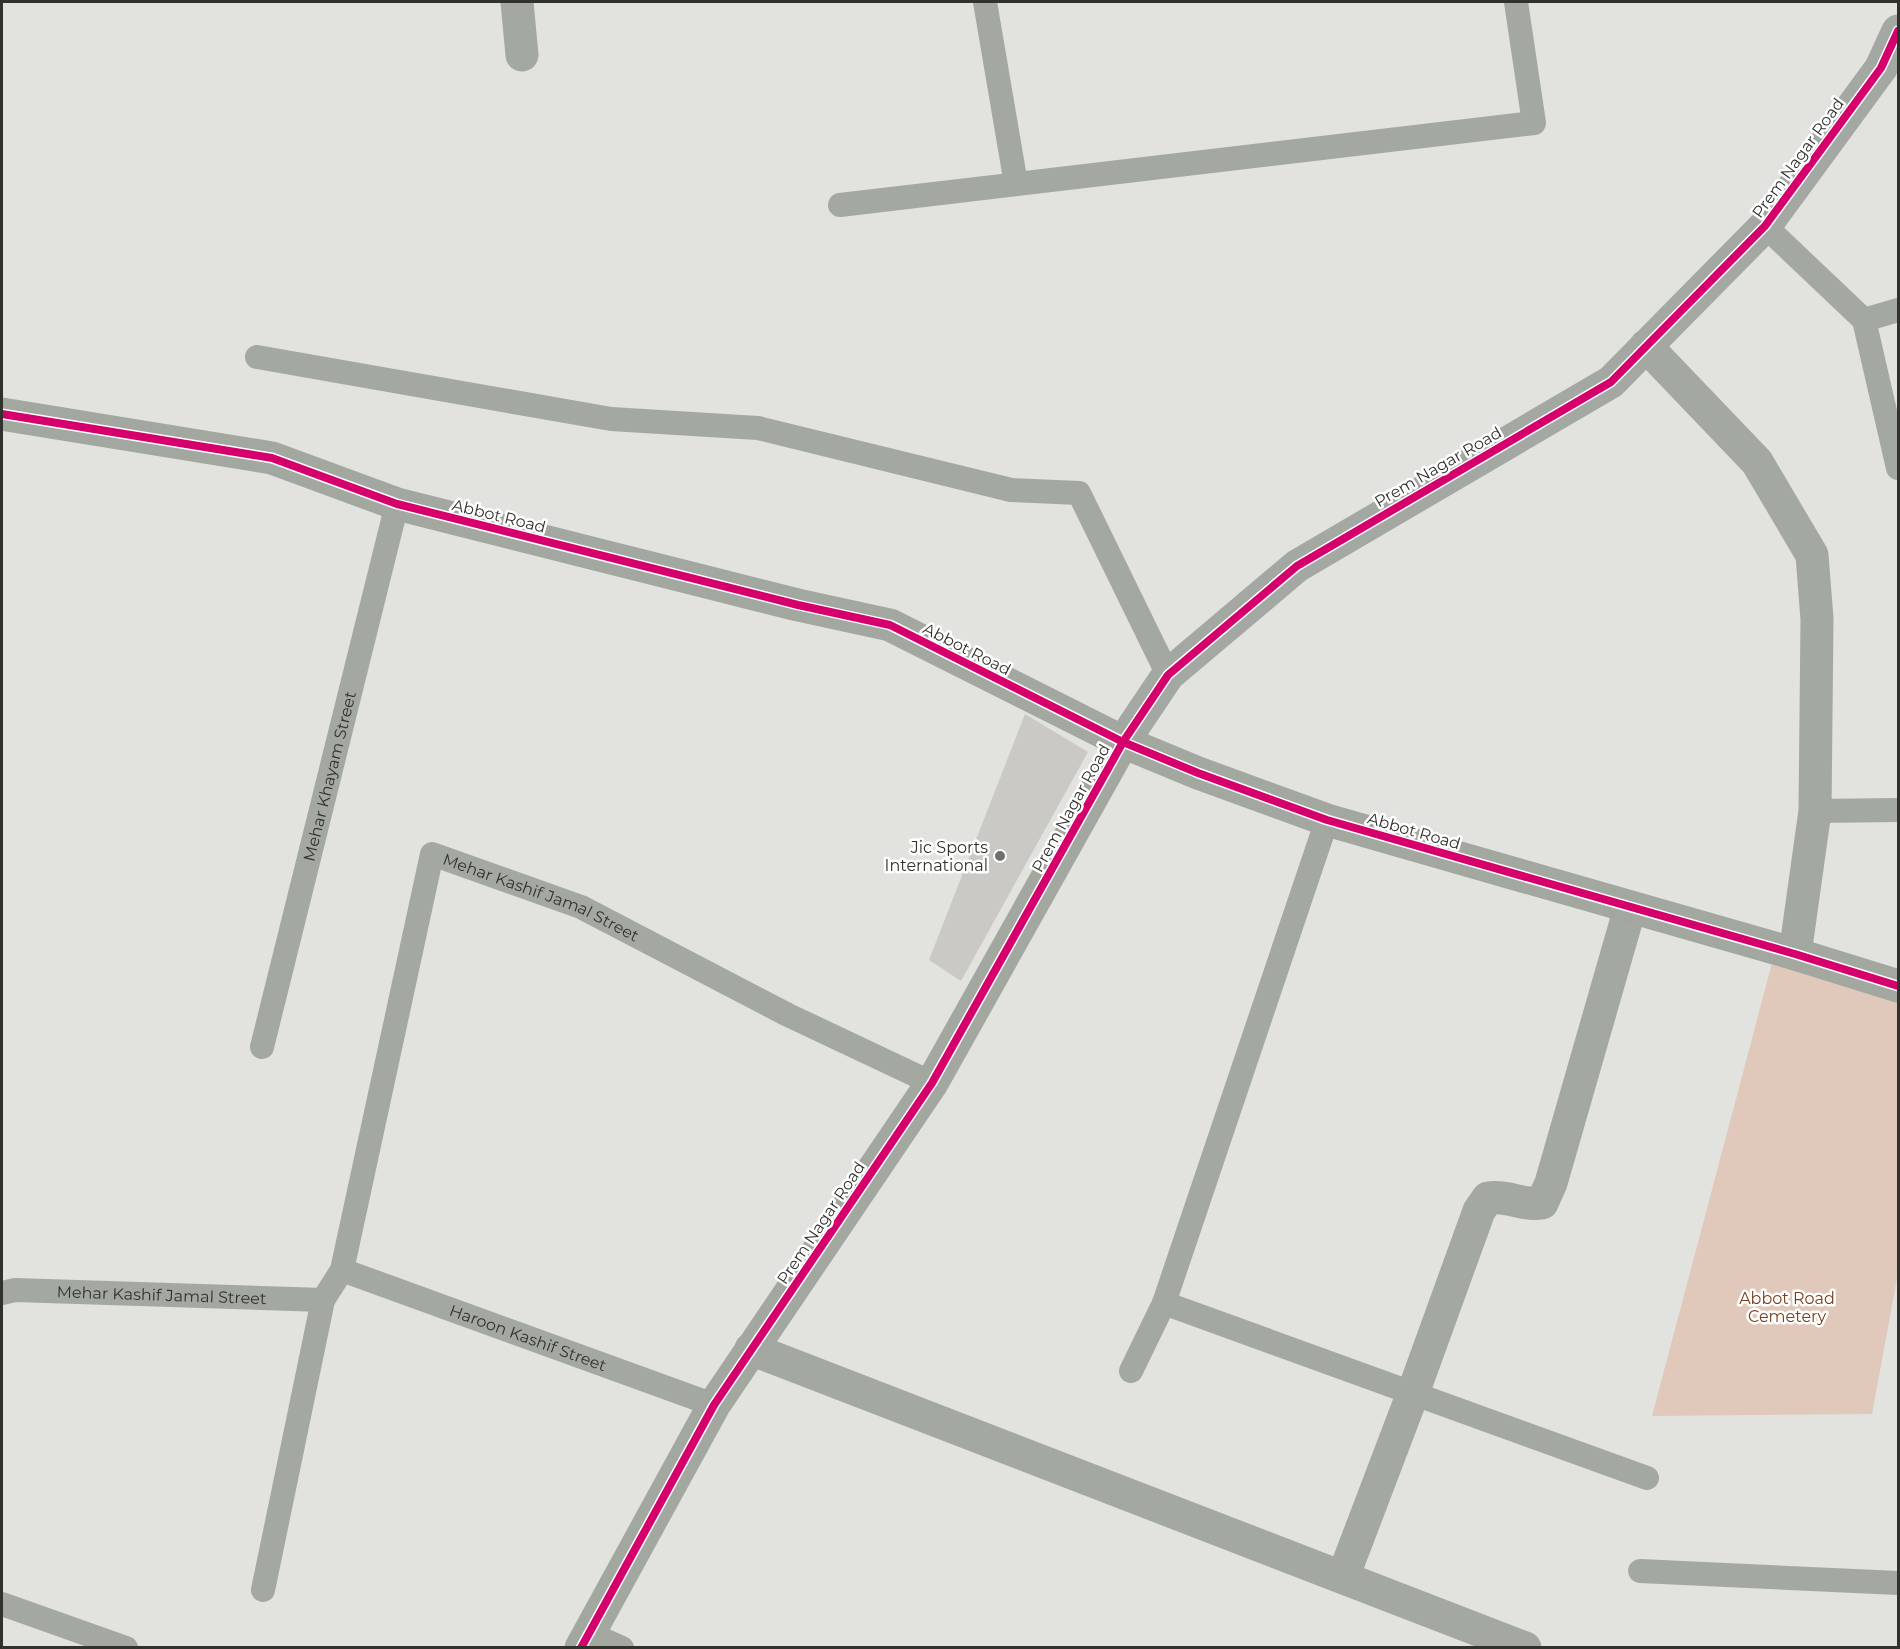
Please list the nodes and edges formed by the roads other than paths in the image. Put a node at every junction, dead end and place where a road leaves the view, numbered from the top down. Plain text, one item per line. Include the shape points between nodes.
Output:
1 (517, 2) edge
2 (985, 2) edge
3 (1516, 2) edge
4 (1899, 31) edge
5 (522, 55) dead end
6 (1016, 184) junction
7 (840, 205) dead end
8 (1765, 226) junction
9 (1899, 310) edge
10 (1863, 320) junction
11 (1646, 346) junction
12 (257, 357) dead end
13 (2, 414) edge
14 (1899, 468) edge
15 (397, 504) junction
16 (1167, 675) junction
17 (1123, 742) junction
18 (1899, 810) edge
19 (1815, 811) junction
20 (1327, 820) junction
21 (1630, 908) junction
22 (1795, 954) junction
23 (1899, 986) edge
24 (262, 1047) dead end
25 (932, 1083) junction
26 (342, 1270) junction
27 (2, 1293) edge
28 (323, 1300) junction
29 (1164, 1303) junction
30 (751, 1349) junction
31 (1131, 1371) dead end
32 (1413, 1393) junction
33 (714, 1405) junction
34 (1647, 1478) dead end
35 (1640, 1571) dead end
36 (1343, 1577) junction
37 (1899, 1583) edge
38 (263, 1590) dead end
39 (2, 1604) edge
40 (585, 1640) edge
41 (126, 1647) edge
42 (622, 1647) edge
43 (1525, 1647) edge

1 - 5 street
2 - 6 lane
3 - 6 lane via 1534,123
4 - 8 street, Prem Nagar Road via 1881,68
6 - 7 lane
8 - 10 lane
8 - 11 street, Prem Nagar Road
9 - 10 lane
10 - 14 lane
11 - 16 street, Prem Nagar Road via 1611,382 1297,566
11 - 19 street via 1757,462 1812,555 1817,619
12 - 16 lane via 612,419 758,428 1011,490 1079,493
13 - 15 street, Abbot Road via 272,458
15 - 17 street, Abbot Road via 890,625
15 - 24 lane, Mehar Khayam Street
16 - 17 street, Prem Nagar Road
17 - 20 street, Abbot Road
17 - 25 street, Prem Nagar Road
18 - 19 lane
19 - 22 street
20 - 21 street, Abbot Road
20 - 29 lane
21 - 22 street, Abbot Road
21 - 32 street via 1551,1183 1542,1203 1501,1196 1488,1198 1479,1211
22 - 23 street, Abbot Road
25 - 26 lane, Mehar Kashif Jamal Street via 789,1015 581,907 432,854
25 - 30 street, Prem Nagar Road
26 - 28 lane, Mehar Kashif Jamal Street
26 - 33 lane, Haroon Kashif Street
27 - 28 lane, Mehar Kashif Jamal Street via 15,1290
28 - 38 lane, Mehar Kashif Jamal Street
29 - 31 lane
29 - 32 lane
30 - 33 street, Prem Nagar Road
30 - 36 street
32 - 34 lane
32 - 36 street
33 - 40 street, Prem Nagar Road
35 - 37 lane
36 - 43 street
39 - 41 lane
40 - 42 lane

